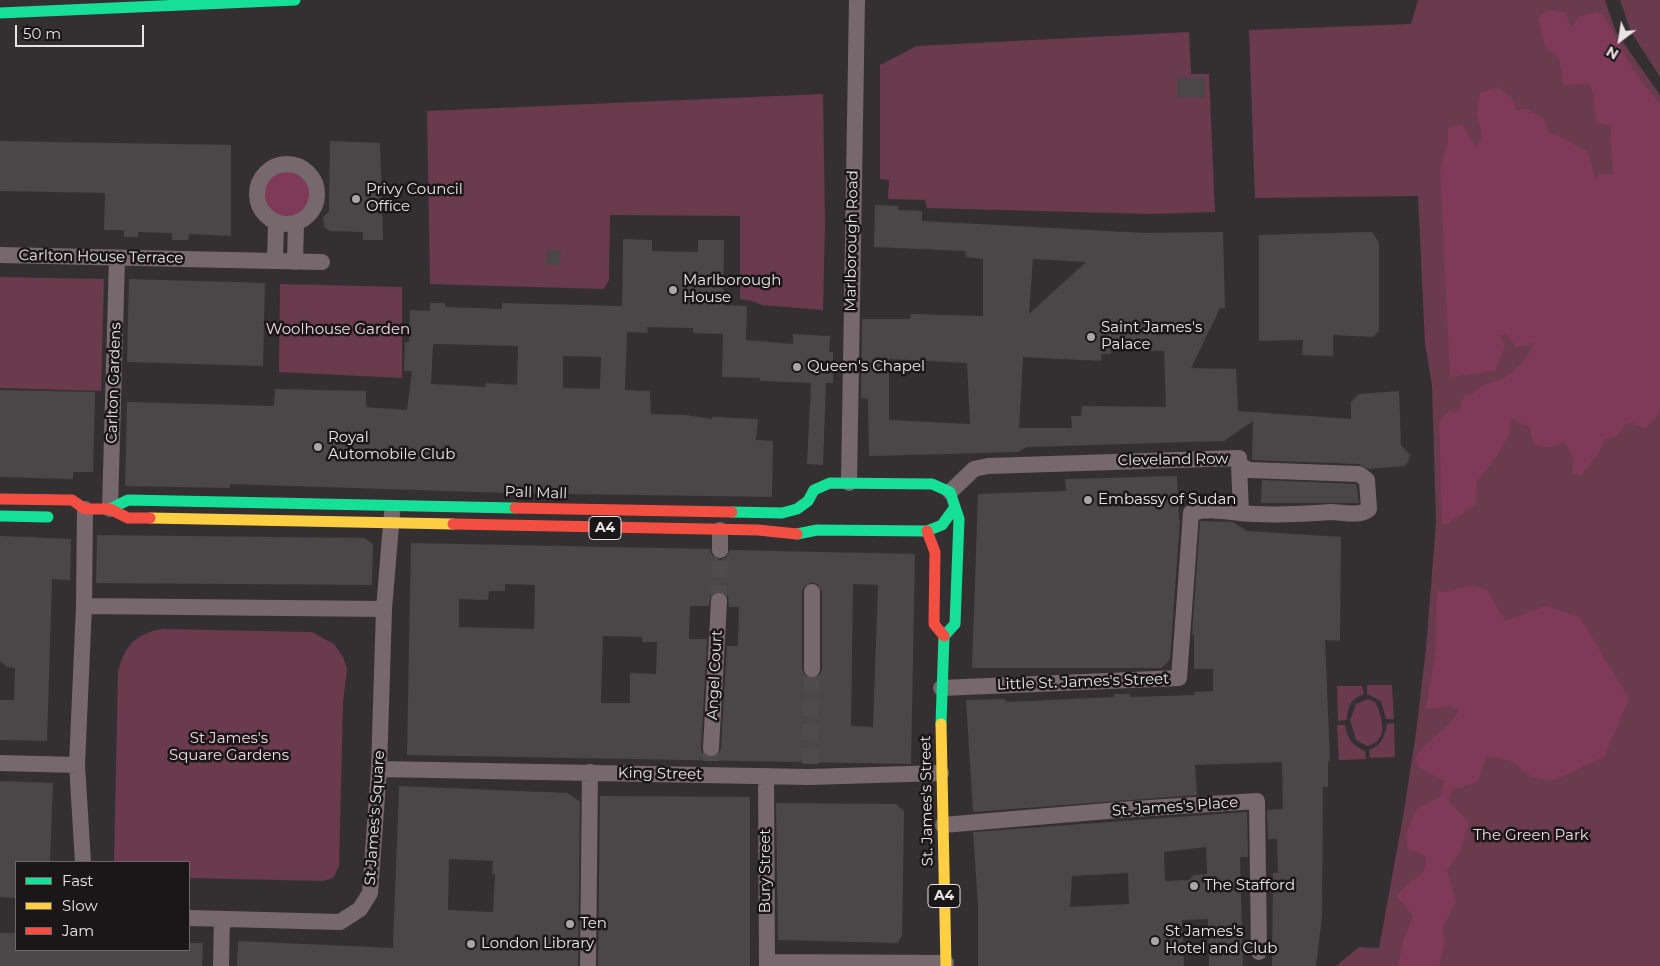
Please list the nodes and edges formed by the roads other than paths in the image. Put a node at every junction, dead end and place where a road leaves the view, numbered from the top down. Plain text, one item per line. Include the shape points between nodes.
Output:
1 (295, 0) edge
2 (857, 0) edge
3 (0, 13) edge
4 (276, 222) junction
5 (296, 223) junction
6 (0, 255) edge
7 (117, 258) junction
8 (275, 261) junction
9 (295, 262) junction
10 (322, 262) dead end
11 (1239, 464) junction
12 (849, 483) junction
13 (0, 499) edge
14 (952, 500) junction
15 (392, 504) junction
16 (110, 509) junction
17 (809, 510) junction
18 (1240, 512) junction
19 (79, 513) junction
20 (1191, 513) joint
21 (0, 516) edge
22 (57, 517) dead end
23 (392, 524) junction
24 (720, 530) junction
25 (817, 530) junction
26 (927, 532) junction
27 (720, 550) tunnel mouth
28 (812, 592) dead end
29 (719, 602) tunnel mouth
30 (84, 606) junction
31 (384, 609) junction
32 (944, 636) junction
33 (812, 669) tunnel mouth
34 (941, 688) junction
35 (710, 761) junction
36 (0, 764) edge
37 (77, 765) junction
38 (379, 769) junction
39 (590, 772) junction
40 (941, 773) junction
41 (766, 776) junction
42 (943, 825) junction
43 (83, 861) edge
44 (190, 918) edge
45 (222, 919) junction
46 (1259, 952) dead end
47 (766, 964) edge
48 (946, 964) edge
49 (221, 966) edge
50 (588, 966) edge

1 - 3 main road
2 - 12 street, Marlborough Road
4 - 5 street
4 - 5 street via 261,209 257,199 258,185 274,166 294,163 311,174 318,193 312,212
4 - 8 street
5 - 9 street
6 - 7 street, Carlton House Terrace
7 - 8 street, Carlton House Terrace
7 - 16 street, Carlton Gardens
8 - 9 street
9 - 10 street
11 - 14 street, Cleveland Row via 1239,458 988,466 974,469
11 - 18 street
11 - 18 street, Cleveland Row via 1249,470 1359,474 1367,480 1370,505 1367,512 1360,513
12 - 14 main road, Pall Mall / A4 via 932,484 944,487
12 - 17 main road, Pall Mall / A4 via 830,483 814,490
13 - 19 main road, Pall Mall / A4 via 72,500
14 - 26 main road via 942,524
14 - 32 main road, St. James's Street / A4 via 959,519 955,624
15 - 16 main road, Pall Mall / A4 via 128,500
15 - 17 main road, Pall Mall / A4 via 782,513
15 - 23 street, St James's Square
16 - 19 main road, Pall Mall / A4
16 - 23 main road, Pall Mall / A4 via 128,518
17 - 25 main road
18 - 20 street, Cleveland Row via 1199,510
19 - 30 street
20 - 34 street, Little St. James's Street via 1179,678
21 - 22 main road
23 - 24 main road, Pall Mall / A4
23 - 31 street, St James's Square
24 - 25 main road, Pall Mall / A4 via 803,534
24 - 27 street
25 - 26 main road, Pall Mall / A4
26 - 32 main road, St. James's Street / A4 via 936,561 934,624
28 - 33 street
29 - 35 street, Angel Court
30 - 31 street
30 - 37 street
31 - 38 street, St James's Square
32 - 34 main road, St. James's Street / A4
34 - 40 main road, St. James's Street / A4
35 - 39 street, King Street
35 - 41 street, King Street
36 - 37 street
37 - 43 street
38 - 39 street, King Street
38 - 45 street, St James's Square via 372,881 370,894 360,909 340,922
39 - 50 street
40 - 41 street, King Street via 809,770
40 - 42 main road, St. James's Street / A4
41 - 47 street, Bury Street
42 - 46 street, St. James's Place via 1257,801
42 - 48 main road, St. James's Street / A4
44 - 45 street, St James's Square
45 - 49 street
47 - 48 street

